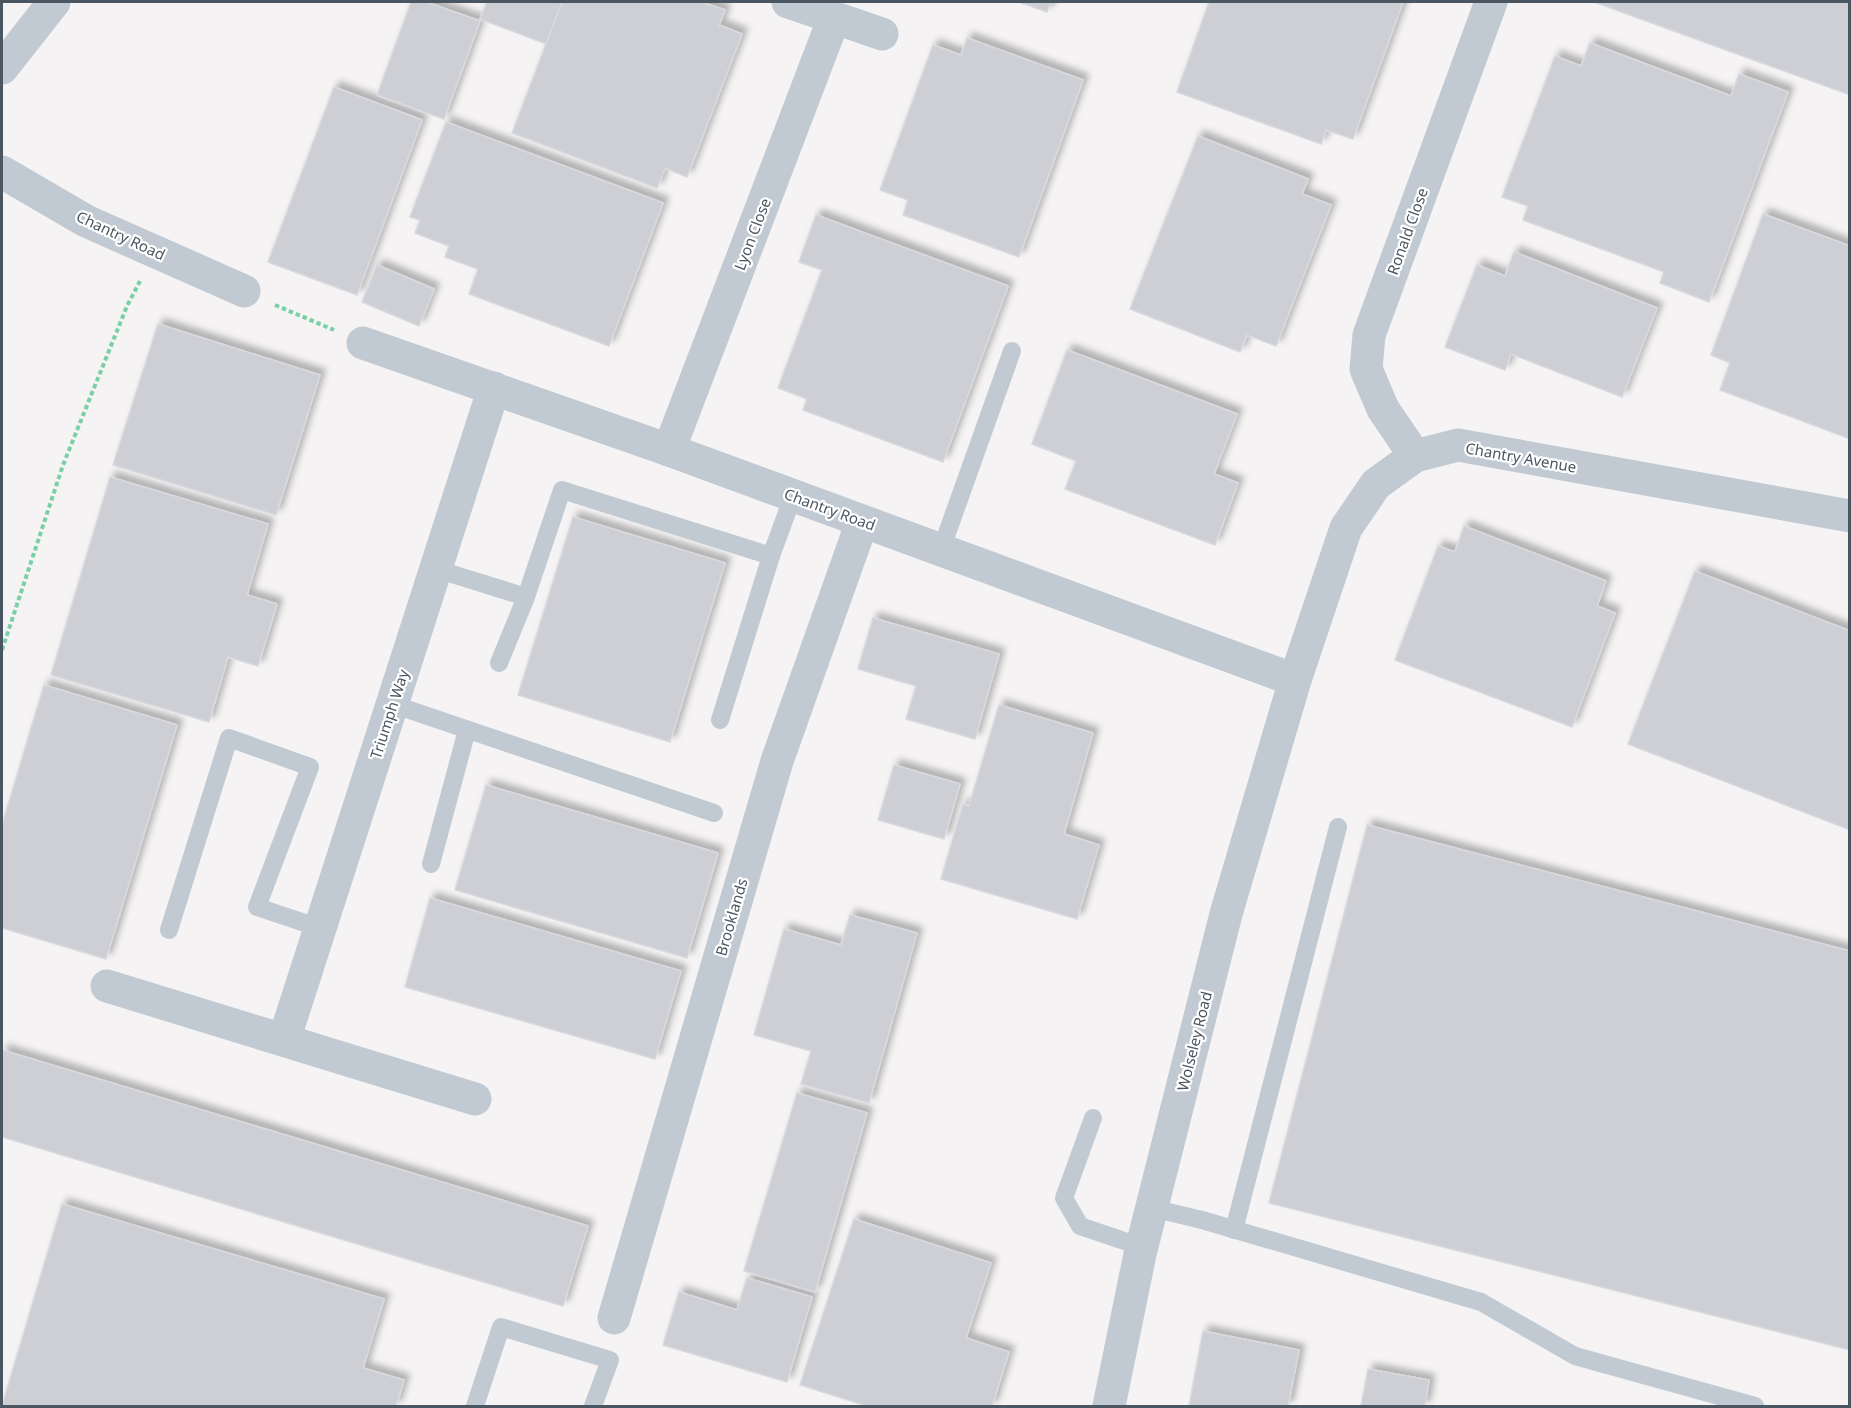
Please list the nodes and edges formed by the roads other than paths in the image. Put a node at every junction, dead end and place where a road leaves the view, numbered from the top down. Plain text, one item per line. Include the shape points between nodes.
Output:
1 (54, 2) edge
2 (788, 2) edge
3 (1491, 2) edge
4 (834, 18) junction
5 (882, 34) dead end
6 (2, 68) edge
7 (2, 172) edge
8 (244, 291) road end
9 (363, 343) road end
10 (1012, 351) dead end
11 (494, 388) junction
12 (669, 450) junction
13 (1415, 456) junction
14 (793, 496) junction
15 (1850, 516) edge
16 (862, 522) junction
17 (941, 550) junction
18 (771, 556) junction
19 (436, 569) junction
20 (526, 597) junction
21 (499, 663) dead end
22 (1295, 680) junction
23 (392, 704) junction
24 (720, 720) dead end
25 (467, 730) junction
26 (714, 813) dead end
27 (1338, 827) dead end
28 (431, 864) dead end
29 (320, 928) junction
30 (169, 930) dead end
31 (107, 986) dead end
32 (284, 1040) junction
33 (475, 1099) dead end
34 (1094, 1118) dead end
35 (1152, 1208) junction
36 (1234, 1230) junction
37 (1143, 1247) junction
38 (614, 1318) dead end
39 (475, 1407) edge
40 (593, 1407) edge
41 (1109, 1407) edge
42 (1755, 1407) edge

1 - 6 street
2 - 4 street
3 - 13 street, Ronald Close via 1369,334 1366,369 1383,409
4 - 5 street
4 - 12 street, Lyon Close
7 - 8 street, Chantry Road via 86,221
9 - 11 street, Chantry Road
10 - 17 lane
11 - 12 street, Chantry Road
11 - 19 street, Triumph Way
12 - 14 street, Chantry Road
13 - 15 street, Chantry Avenue via 1458,445
13 - 22 street, Chantry Avenue via 1376,484 1346,528
14 - 16 street, Chantry Road
14 - 18 lane
16 - 17 street, Chantry Road
16 - 38 street, Brooklands via 777,761
17 - 22 street, Chantry Road
18 - 20 lane via 562,490
18 - 24 lane
19 - 20 lane
19 - 23 street, Triumph Way
20 - 21 lane
22 - 35 street, Wolseley Road via 1226,914
23 - 25 lane
23 - 29 street, Triumph Way
25 - 26 lane
25 - 28 lane
27 - 36 lane
29 - 30 lane via 257,907 310,767 229,738
29 - 32 street, Triumph Way
31 - 32 street
32 - 33 street
34 - 37 lane via 1064,1197 1080,1226
35 - 36 lane
35 - 37 street, Wolseley Road
36 - 42 lane via 1481,1302 1575,1356
37 - 41 street, Wolseley Road
39 - 40 lane via 501,1327 610,1360

